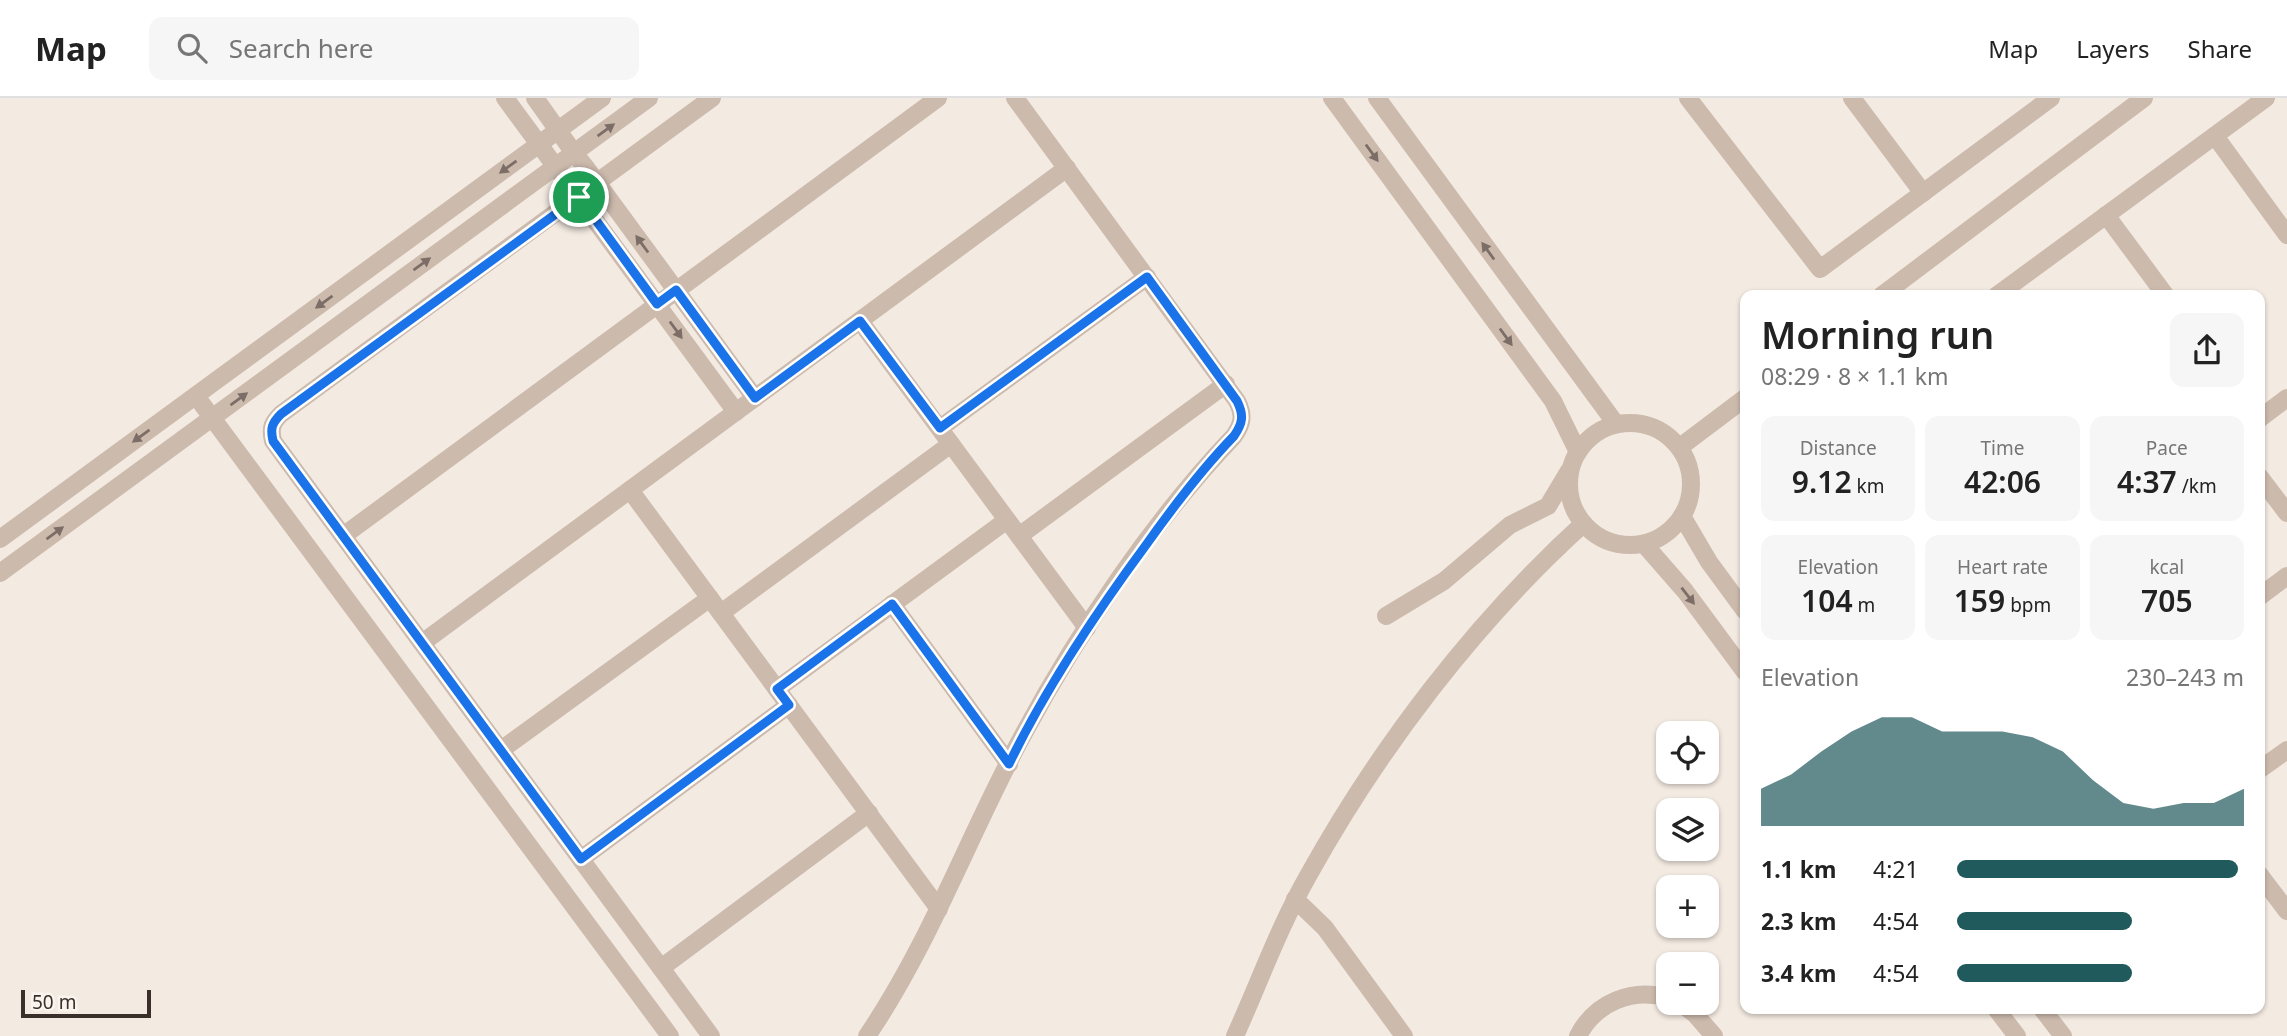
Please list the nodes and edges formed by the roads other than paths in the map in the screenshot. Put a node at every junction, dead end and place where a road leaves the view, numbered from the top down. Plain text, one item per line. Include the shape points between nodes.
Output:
1 (505, 98) edge
2 (535, 98) edge
3 (602, 98) edge
4 (649, 98) edge
5 (712, 98) edge
6 (937, 98) edge
7 (1015, 98) edge
8 (1332, 98) edge
9 (1377, 98) edge
10 (1688, 98) edge
11 (1852, 98) edge
12 (2019, 98) edge
13 (2051, 98) edge
14 (2144, 98) edge
15 (2266, 98) edge
16 (2030, 113) junction
17 (558, 131) junction
18 (2214, 136) junction
19 (539, 144) junction
20 (574, 153) junction
21 (555, 167) junction
22 (1067, 168) junction
23 (597, 183) junction
24 (1923, 193) junction
25 (579, 197) junction
26 (2106, 215) junction
27 (2287, 235) edge
28 (1147, 277) junction
29 (676, 290) junction
30 (1889, 290) edge
31 (2005, 290) edge
32 (2162, 290) edge
33 (657, 304) junction
34 (860, 321) junction
35 (1226, 384) junction
36 (196, 396) junction
37 (755, 398) junction
38 (2287, 398) edge
39 (1740, 402) edge
40 (736, 412) junction
41 (2265, 414) edge
42 (212, 418) junction
43 (1616, 424) junction
44 (940, 428) junction
45 (951, 444) junction
46 (1680, 447) junction
47 (1574, 460) junction
48 (2265, 484) edge
49 (630, 490) junction
50 (2287, 513) edge
51 (1682, 516) junction
52 (1007, 520) junction
53 (1583, 524) junction
54 (343, 536) junction
55 (1019, 536) junction
56 (0, 539) edge
57 (1644, 544) junction
58 (0, 573) edge
59 (2287, 576) edge
60 (2265, 592) edge
61 (710, 598) junction
62 (892, 604) junction
63 (1740, 604) edge
64 (721, 613) junction
65 (1386, 616) dead end
66 (1087, 628) junction
67 (422, 643) junction
68 (1740, 665) edge
69 (777, 689) junction
70 (789, 705) junction
71 (501, 750) junction
72 (2287, 750) edge
73 (1009, 764) junction
74 (2265, 766) edge
75 (869, 813) junction
76 (581, 859) junction
77 (2265, 882) edge
78 (1295, 899) junction
79 (939, 909) junction
80 (2287, 911) edge
81 (661, 968) junction
82 (1656, 995) edge
83 (2000, 1014) edge
84 (2046, 1014) edge
85 (1696, 1015) edge
86 (670, 1036) edge
87 (711, 1036) edge
88 (867, 1036) edge
89 (1235, 1036) edge
90 (1404, 1036) edge
91 (1578, 1036) edge
92 (1714, 1036) edge
93 (2017, 1036) edge
94 (2063, 1036) edge

1 - 19 street
2 - 17 street
3 - 17 street
20 -> 4 street
5 - 23 street
6 - 29 street
7 - 22 street
8 -> 47 street via 1553,401
43 -> 9 street
10 - 24 street via 1820,269
11 - 24 street
12 - 16 street
13 - 16 street
14 - 30 street
15 - 18 street
16 - 24 street
17 - 19 street
17 - 20 street
18 - 26 street
18 - 27 street
19 - 21 street
19 -> 36 street
20 - 21 street
20 - 23 street
21 - 25 street
42 -> 21 street
22 - 28 street
22 - 34 street
23 - 25 street
29 -> 23 street
25 - 33 street
25 - 54 street via 273,421 273,441
26 - 31 street
26 - 32 street
28 - 35 street
28 - 44 street
29 - 33 street
29 - 37 street
33 -> 40 street
33 - 54 street
34 - 37 street
34 - 44 street
35 - 55 street
35 - 66 street via 1241,410 1242,423 1170,511
36 - 42 street
36 -> 56 street
37 - 40 street
38 - 41 street
39 - 46 street
40 - 49 street
58 -> 42 street
42 - 86 street
43 - 46 street via 1654,427
43 - 47 street via 1588,439
44 - 45 street
45 - 52 street
45 - 64 street
46 - 51 street via 1692,488
47 - 53 street via 1568,486 1571,504
47 - 65 street via 1548,506 1510,525 1444,581
48 - 50 street
49 - 61 street
49 - 67 street
51 - 57 street via 1662,536
51 - 63 street
52 - 55 street
52 - 62 street
53 - 57 street via 1612,543
53 - 78 street via 1500,607 1437,684 1364,785
54 - 67 street
55 - 66 street
57 -> 68 street
59 - 60 street
61 - 64 street
61 - 71 street
62 - 69 street
62 - 73 street
64 - 69 street
66 - 73 street
67 - 71 street
69 - 70 street
70 - 75 street
70 - 76 street
71 - 76 street
72 - 74 street
73 - 79 street
75 - 79 street
75 - 81 street
76 - 81 street
77 - 80 street
78 - 89 street
78 - 90 street via 1325,928
79 - 88 street
81 - 87 street
82 - 91 street via 1630,995 1608,1003
83 - 93 street
84 - 94 street
85 - 92 street

